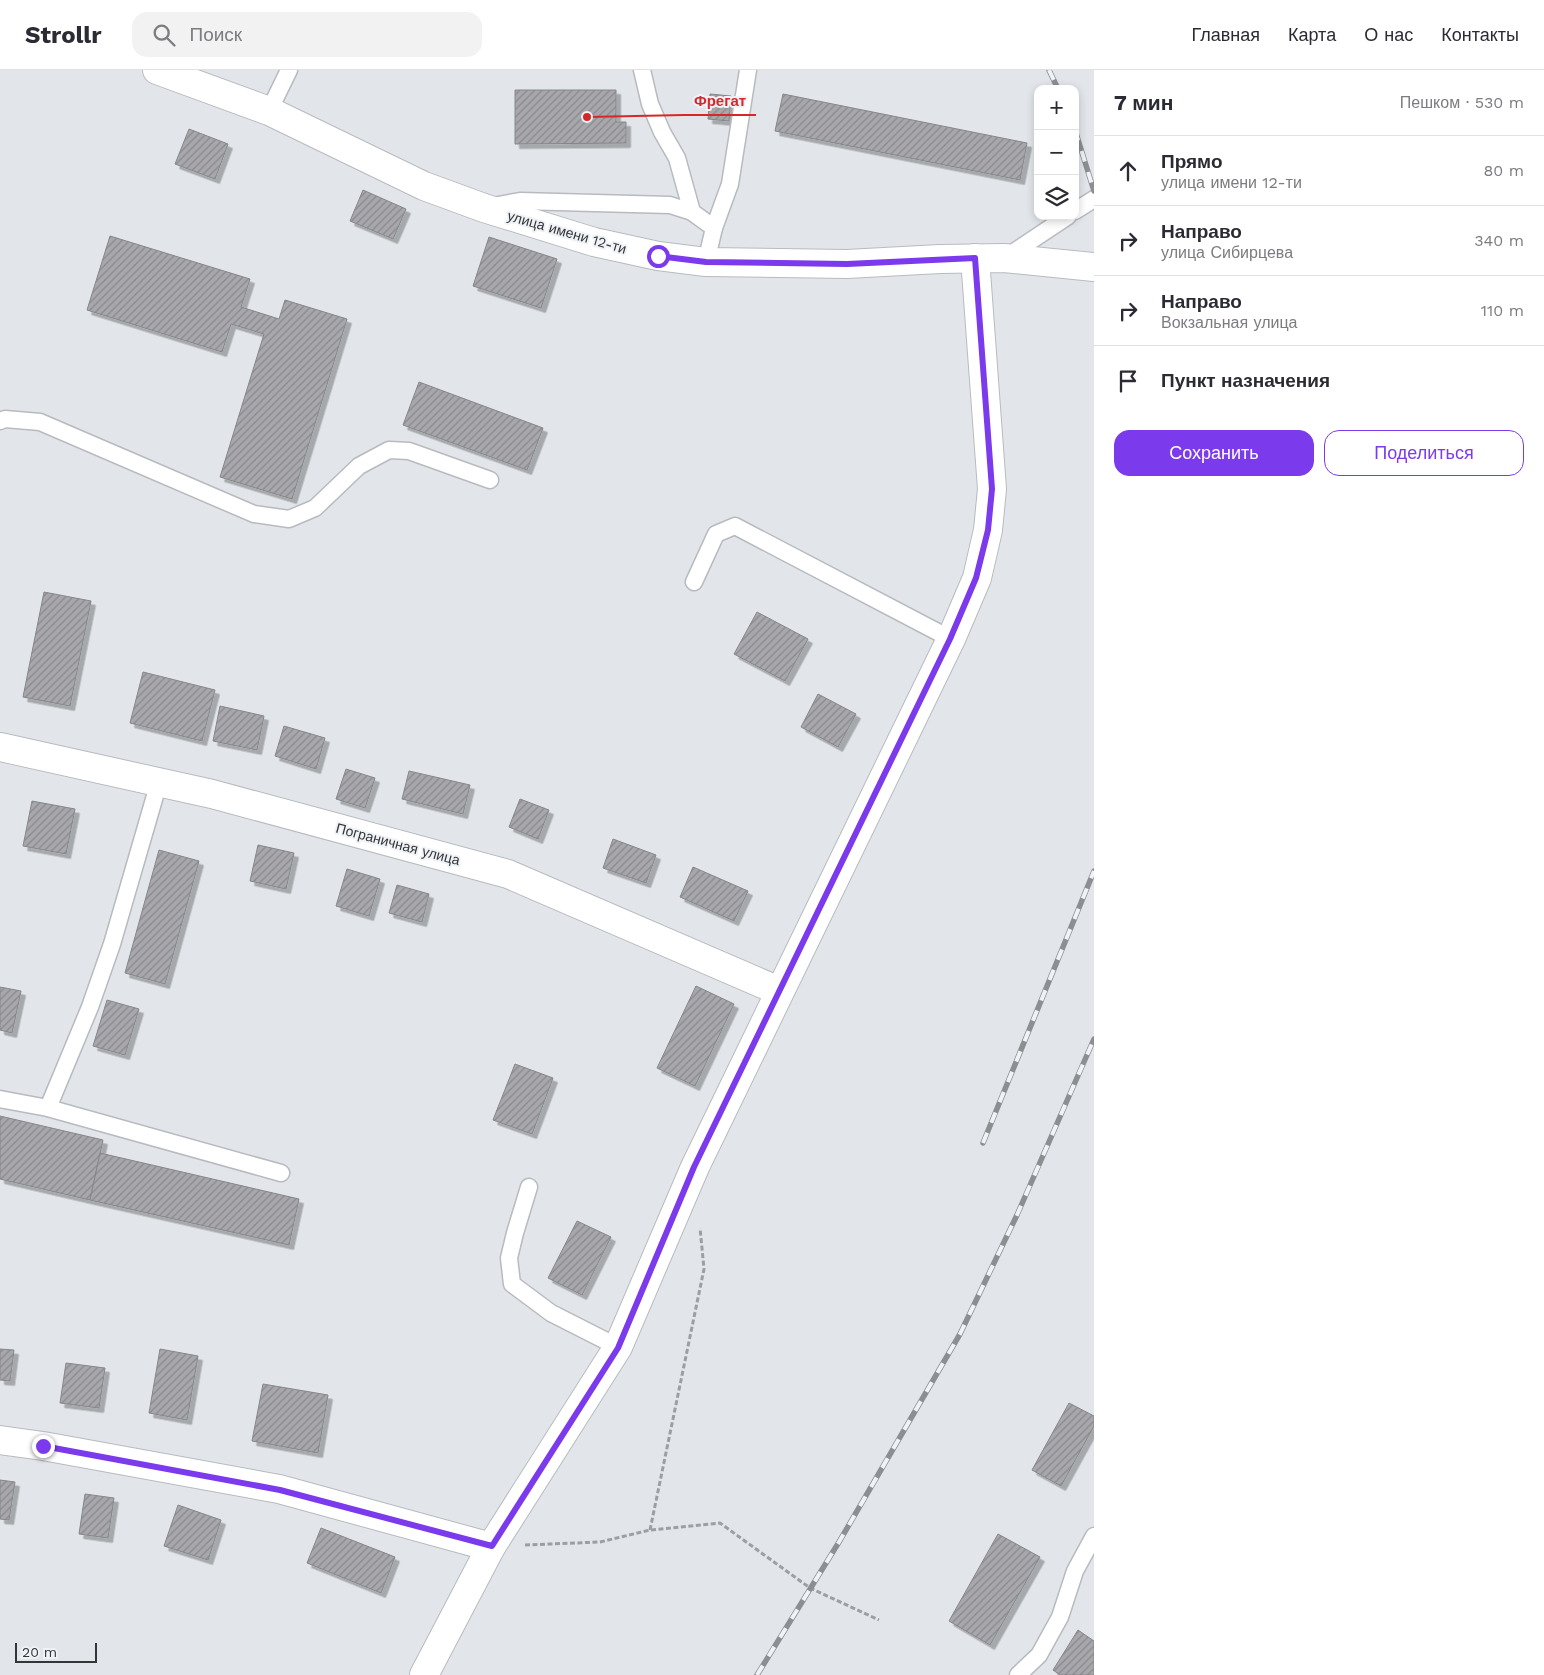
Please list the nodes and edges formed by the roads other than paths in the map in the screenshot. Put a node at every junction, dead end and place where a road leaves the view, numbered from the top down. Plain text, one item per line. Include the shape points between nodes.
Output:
1 (290, 70) edge
2 (642, 70) edge
3 (748, 70) edge
4 (168, 72) edge
5 (269, 111) junction
6 (1094, 199) edge
7 (484, 208) junction
8 (1079, 208) edge
9 (692, 212) junction
10 (1062, 220) edge
11 (714, 228) junction
12 (975, 258) junction
13 (1004, 258) junction
14 (706, 262) junction
15 (1094, 267) edge
16 (0, 421) edge
17 (490, 480) dead end
18 (694, 582) dead end
19 (950, 639) junction
20 (0, 747) edge
21 (159, 782) junction
22 (779, 992) junction
23 (0, 1099) edge
24 (48, 1108) junction
25 (281, 1173) dead end
26 (529, 1187) dead end
27 (618, 1348) junction
28 (0, 1440) edge
29 (1094, 1536) edge
30 (492, 1546) junction
31 (424, 1675) edge
32 (1018, 1675) edge

1 - 5 lane
2 - 9 lane via 650,104 676,158
3 - 11 lane via 730,184
4 - 5 street, улица имени 12-ти
5 - 7 street, улица имени 12-ти via 424,186
6 - 8 lane
7 - 9 lane via 520,201 670,205
7 - 14 street, улица имени 12-ти via 594,242 658,256
9 - 11 lane
10 - 13 lane
11 - 14 lane
12 - 13 street, улица имени 12-ти
12 - 14 street, улица имени 12-ти via 847,264
12 - 19 street via 992,489 988,530 976,578
13 - 15 street, улица имени 12-ти
16 - 17 lane via 40,422 254,514 289,519 314,508 360,466 389,450 409,451
18 - 19 lane via 716,534 735,526
19 - 22 street
20 - 21 street, Пограничная улица
21 - 22 street, Пограничная улица via 508,874
21 - 24 lane via 109,953
22 - 27 street via 694,1167
23 - 24 lane
24 - 25 lane
26 - 27 lane via 509,1258 512,1284 551,1313
27 - 30 street
28 - 30 street via 280,1490
29 - 32 lane via 1075,1571 1060,1617 1039,1655
30 - 31 street

